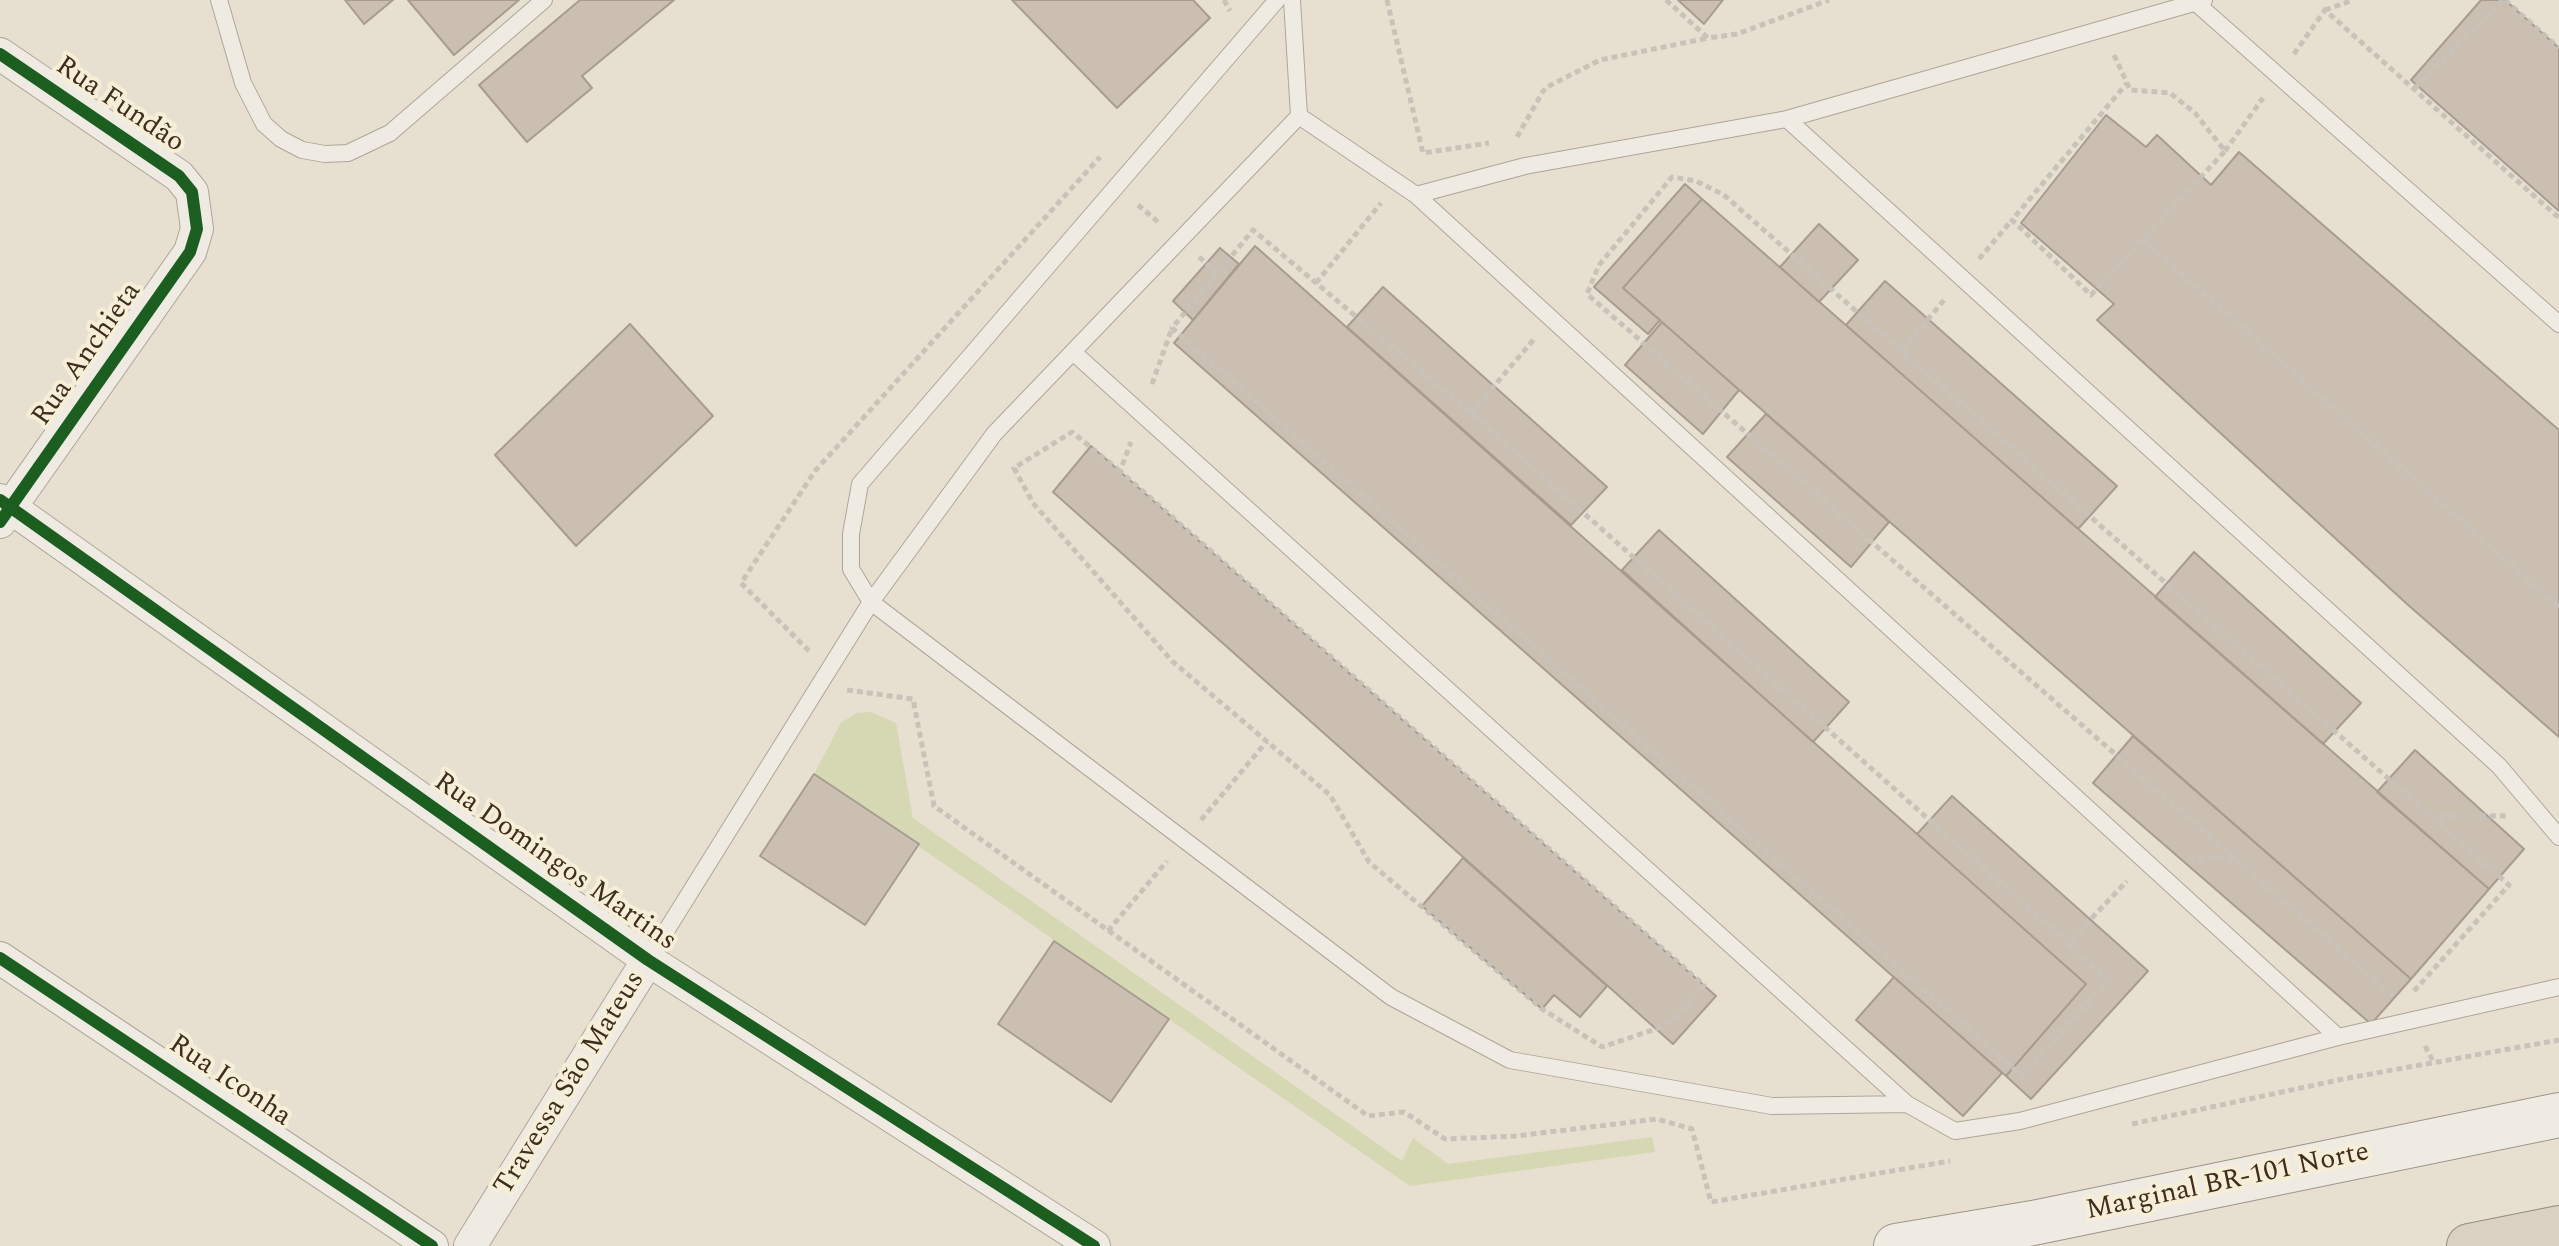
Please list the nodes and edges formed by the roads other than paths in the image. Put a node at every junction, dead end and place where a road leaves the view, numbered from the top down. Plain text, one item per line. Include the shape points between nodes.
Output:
1 (219, 0) edge
2 (544, 0) edge
3 (1277, 0) edge
4 (1292, 0) edge
5 (2199, 1) edge
6 (0, 54) edge
7 (1299, 116) junction
8 (1787, 119) junction
9 (1416, 195) junction
10 (196, 209) joint
11 (2559, 324) edge
12 (1073, 352) junction
13 (3, 509) edge
14 (871, 602) junction
15 (2559, 837) edge
16 (0, 958) edge
17 (648, 960) junction
18 (2559, 987) edge
19 (2338, 1037) junction
20 (1907, 1104) junction
21 (2559, 1115) edge
22 (2559, 1228) edge
23 (432, 1246) edge
24 (470, 1246) edge
25 (1094, 1246) edge
26 (1896, 1246) edge
27 (2469, 1246) edge

1 - 2 lane via 243,83 264,124 291,145 325,154 348,153 390,133
3 - 14 lane via 860,484 851,569
4 - 7 lane
5 - 8 lane
5 - 11 lane
6 - 10 street, Rua Fundão via 179,176 192,192
7 - 9 lane
7 - 12 lane, Travessa São Mateus
8 - 9 lane via 1525,166
8 - 15 lane via 2499,766
9 - 19 lane
10 - 13 street, Rua Anchieta via 190,252
12 - 14 lane, Travessa São Mateus via 994,434
12 - 20 lane
13 - 17 street, Rua Domingos Martins
14 - 17 lane, Travessa São Mateus
14 - 20 lane via 1391,997 1510,1060 1772,1106
16 - 23 street, Rua Iconha
17 - 24 street, Travessa São Mateus
17 - 25 street, Rua Domingos Martins
18 - 19 lane
19 - 20 lane via 2020,1121 1955,1131
21 - 26 main road, Marginal BR-101 Norte
22 - 27 highway

